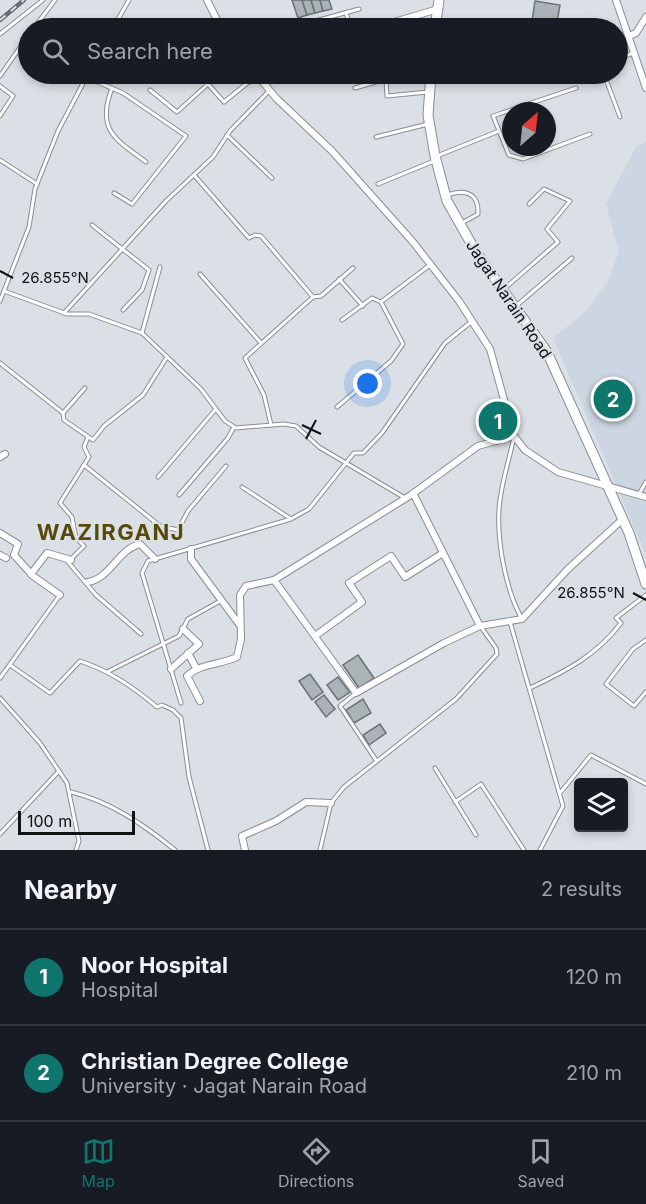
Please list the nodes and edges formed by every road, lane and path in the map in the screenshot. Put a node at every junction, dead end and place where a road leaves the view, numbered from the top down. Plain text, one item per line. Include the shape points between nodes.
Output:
1 (42, 0) edge
2 (54, 0) edge
3 (129, 0) edge
4 (207, 0) edge
5 (616, 0) edge
6 (438, 4) edge
7 (359, 9) dead end
8 (346, 13) junction
9 (646, 17) edge
10 (20, 18) edge
11 (41, 18) edge
12 (119, 18) edge
13 (215, 18) edge
14 (327, 18) edge
15 (348, 18) edge
16 (406, 18) edge
17 (622, 18) edge
18 (18, 19) edge
19 (0, 34) edge
20 (629, 36) joint
21 (18, 50) edge
22 (635, 53) junction
23 (628, 55) edge
24 (643, 66) edge
25 (0, 76) edge
26 (82, 84) edge
27 (104, 84) edge
28 (208, 84) edge
29 (208, 84) edge
30 (245, 84) edge
31 (265, 84) edge
32 (369, 84) edge
33 (386, 84) edge
34 (430, 84) edge
35 (608, 84) edge
36 (0, 86) edge
37 (112, 88) junction
38 (355, 88) dead end
39 (576, 88) dead end
40 (646, 88) edge
41 (150, 90) dead end
42 (270, 90) junction
43 (430, 92) junction
44 (0, 116) edge
45 (620, 117) dead end
46 (429, 123) junction
47 (499, 131) junction
48 (590, 134) dead end
49 (227, 135) junction
50 (376, 137) dead end
51 (435, 158) junction
52 (0, 160) edge
53 (146, 162) dead end
54 (194, 174) junction
55 (272, 178) dead end
56 (37, 184) junction
57 (378, 184) dead end
58 (114, 193) dead end
59 (445, 196) junction
60 (529, 204) dead end
61 (460, 224) junction
62 (92, 225) dead end
63 (123, 250) junction
64 (572, 258) dead end
65 (431, 265) junction
66 (160, 267) dead end
67 (353, 268) dead end
68 (200, 274) dead end
69 (339, 279) junction
70 (4, 291) junction
71 (503, 291) junction
72 (313, 297) junction
73 (0, 301) edge
74 (381, 302) junction
75 (363, 306) junction
76 (515, 307) junction
77 (123, 310) dead end
78 (64, 313) junction
79 (342, 320) dead end
80 (472, 322) junction
81 (142, 333) junction
82 (261, 343) junction
83 (167, 357) junction
84 (0, 363) edge
85 (85, 388) dead end
86 (337, 407) dead end
87 (215, 410) junction
88 (63, 413) junction
89 (271, 425) junction
90 (234, 427) junction
91 (514, 436) junction
92 (88, 437) junction
93 (84, 465) junction
94 (347, 465) junction
95 (226, 466) dead end
96 (158, 477) dead end
97 (646, 482) edge
98 (242, 487) dead end
99 (608, 487) junction
100 (413, 493) junction
101 (179, 495) dead end
102 (643, 495) edge
103 (406, 498) junction
104 (291, 519) junction
105 (622, 519) junction
106 (0, 533) edge
107 (191, 549) junction
108 (443, 553) junction
109 (155, 559) junction
110 (70, 560) junction
111 (31, 574) junction
112 (274, 580) junction
113 (88, 582) junction
114 (646, 584) edge
115 (60, 595) joint
116 (646, 595) edge
117 (222, 600) junction
118 (522, 619) junction
119 (510, 621) junction
120 (239, 624) junction
121 (480, 626) junction
122 (183, 629) junction
123 (141, 634) dead end
124 (315, 636) junction
125 (646, 640) edge
126 (164, 645) junction
127 (188, 653) junction
128 (10, 665) junction
129 (196, 668) junction
130 (171, 669) junction
131 (107, 672) junction
132 (0, 678) edge
133 (530, 688) junction
134 (646, 692) edge
135 (356, 693) junction
136 (0, 698) edge
137 (200, 701) dead end
138 (181, 703) dead end
139 (376, 760) junction
140 (435, 768) dead end
141 (59, 771) junction
142 (646, 784) edge
143 (71, 792) junction
144 (560, 793) junction
145 (455, 802) junction
146 (331, 803) junction
147 (0, 834) edge
148 (476, 835) dead end
149 (76, 850) edge
150 (175, 850) edge
151 (208, 850) edge
152 (245, 850) edge
153 (321, 850) edge
154 (524, 850) edge
155 (540, 850) edge

1 - 10 lane
2 - 11 lane
3 - 12 lane
4 - 13 street
5 - 17 street
6 - 16 street
7 - 8 lane
8 - 14 lane
8 - 15 lane
9 - 20 street via 636,33
18 - 19 lane
20 - 22 street
21 - 25 lane
22 - 23 lane
22 - 24 street
24 - 40 street
26 - 56 lane
27 - 37 lane
28 - 30 lane via 224,102
29 - 41 lane via 177,112
31 - 42 street
32 - 38 lane
33 - 43 lane via 387,96
34 - 43 street, Jagat Narain Road
35 - 45 lane
36 - 44 lane via 13,96
37 - 53 lane via 104,108 108,130
37 - 58 lane via 186,136 132,204
39 - 47 lane via 493,116
42 - 49 lane
42 - 65 street via 332,151
43 - 46 street, Jagat Narain Road
46 - 50 lane
46 - 51 street, Jagat Narain Road
47 - 48 lane via 509,155 523,159
47 - 51 lane
49 - 54 lane via 213,157
49 - 55 lane
51 - 57 lane
51 - 59 street, Jagat Narain Road
52 - 56 lane
54 - 63 lane
54 - 72 lane via 249,238 261,236
56 - 70 lane via 29,228
59 - 61 street, Jagat Narain Road
59 - 61 lane via 459,191 474,197 477,214
60 - 71 lane via 544,189 570,201 547,230 558,242
61 - 71 street, Jagat Narain Road
62 - 63 lane
63 - 77 lane via 149,270 142,290
63 - 78 lane
64 - 76 lane
65 - 74 lane
65 - 80 street
66 - 81 lane
67 - 69 lane
68 - 82 lane
69 - 72 lane via 321,296
69 - 75 lane
70 - 73 lane
70 - 78 lane
71 - 76 street, Jagat Narain Road
72 - 82 lane
74 - 75 lane via 372,298
74 - 86 lane via 403,344 391,361
75 - 79 lane
76 - 99 street, Jagat Narain Road via 547,351
78 - 81 lane via 89,314
80 - 91 street via 490,349
80 - 94 lane via 445,343 382,433 363,453 354,453
81 - 83 lane
82 - 89 lane via 245,358 264,395
83 - 87 lane via 201,389
83 - 92 lane via 143,395 104,426 93,441
84 - 88 lane
85 - 88 lane
87 - 90 lane
87 - 96 lane
88 - 92 lane via 64,420
89 - 90 lane
89 - 94 lane via 296,426
90 - 101 lane
91 - 99 street via 525,450 558,472
91 - 100 street via 478,446
91 - 118 lane via 499,510 506,579
92 - 93 lane via 84,447 89,457
93 - 95 lane via 160,526 178,530 188,511
93 - 110 lane via 60,503 72,517 76,538 84,546
94 - 103 lane
94 - 104 lane via 309,509
97 - 102 lane
98 - 104 lane
99 - 102 street
99 - 105 street, Jagat Narain Road
100 - 103 street
100 - 108 street
103 - 112 street
104 - 107 lane
105 - 114 street, Jagat Narain Road
105 - 118 street
106 - 111 street via 18,544 14,555
107 - 109 lane
107 - 117 street via 191,559
108 - 121 street
108 - 124 street via 405,577 391,556 350,584 362,602
109 - 113 street via 140,544 132,546 100,580
109 - 126 lane via 148,561 142,573
110 - 111 street via 47,553
110 - 113 lane
111 - 115 street
112 - 120 street via 246,586 240,595
112 - 124 street
113 - 123 lane via 96,595
115 - 128 lane
116 - 133 lane via 616,618 621,623 607,642 577,665
117 - 120 street
117 - 122 lane via 188,619
118 - 119 street
119 - 121 street
119 - 133 lane
120 - 129 street via 242,639 237,657
121 - 135 street
121 - 139 lane via 497,654 456,699
122 - 126 lane
122 - 127 street via 199,644
124 - 135 street
125 - 134 lane via 633,649 606,684 634,706
126 - 130 lane
126 - 131 lane
127 - 129 street
127 - 130 street
128 - 131 lane via 50,693 81,661
128 - 132 lane
129 - 137 street via 187,676
130 - 138 lane
131 - 151 lane via 157,707 162,705 182,718 189,777
133 - 144 lane
135 - 139 lane via 340,706
136 - 141 lane via 23,721
139 - 146 lane
140 - 145 lane
141 - 143 lane
141 - 147 lane
142 - 144 lane via 591,755
143 - 149 lane via 79,841
143 - 150 lane via 85,795 144,825
144 - 155 lane via 563,806
145 - 148 lane
145 - 154 lane via 481,784
146 - 152 street via 306,802 242,836
146 - 153 lane

